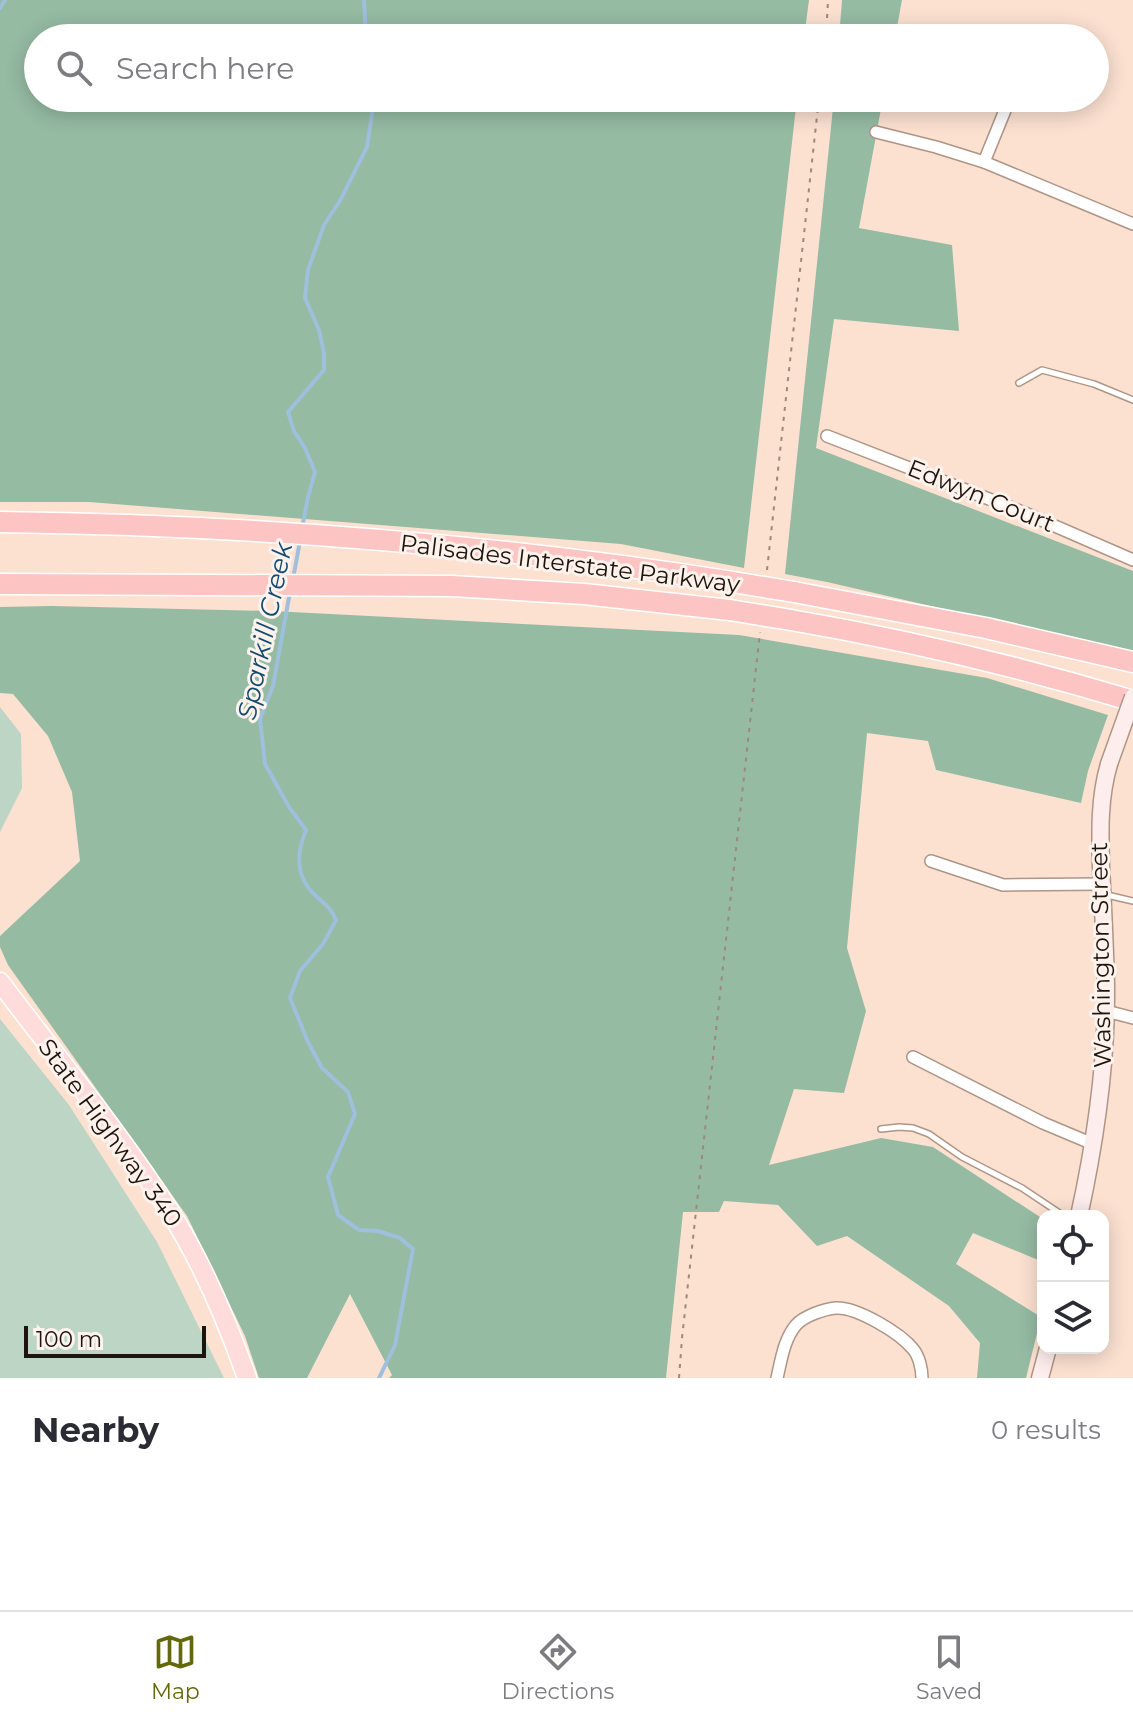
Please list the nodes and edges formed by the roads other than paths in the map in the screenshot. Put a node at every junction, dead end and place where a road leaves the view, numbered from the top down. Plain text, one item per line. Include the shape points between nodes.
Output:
1 (1004, 112) edge
2 (876, 132) dead end
3 (984, 162) junction
4 (1133, 224) edge
5 (1019, 383) dead end
6 (1133, 400) edge
7 (827, 436) dead end
8 (0, 522) edge
9 (1133, 560) edge
10 (0, 584) edge
11 (1133, 662) edge
12 (1133, 699) edge
13 (931, 861) dead end
14 (1102, 889) junction
15 (1133, 901) edge
16 (0, 982) edge
17 (1106, 1011) junction
18 (1133, 1018) edge
19 (913, 1057) dead end
20 (881, 1129) dead end
21 (1093, 1144) junction
22 (1055, 1210) edge
23 (1080, 1210) edge
24 (1046, 1354) edge
25 (247, 1378) edge
26 (777, 1378) edge
27 (922, 1378) edge
28 (1040, 1378) edge

1 - 3 street
2 - 3 street
3 - 4 street
5 - 6 lane via 1042,370
7 - 9 street, Edwyn Court
8 - 11 highway, Palisades Interstate Parkway, bridge via 348,538 584,561 794,592
10 - 12 highway, Palisades Interstate Parkway, bridge via 452,586 584,594 730,610 888,638
12 - 14 main road, Washington Street, bridge via 1109,764 1101,805
13 - 14 street via 1003,885
14 - 15 lane
14 - 17 main road, Washington Street
16 - 25 main road, State Highway 340 via 171,1214 203,1270
17 - 18 street
17 - 21 main road, Washington Street
19 - 21 street
20 - 22 lane via 913,1128 929,1134
21 - 23 main road, Washington Street
24 - 28 main road
26 - 27 street via 796,1324 838,1308 860,1313 895,1333 915,1350

